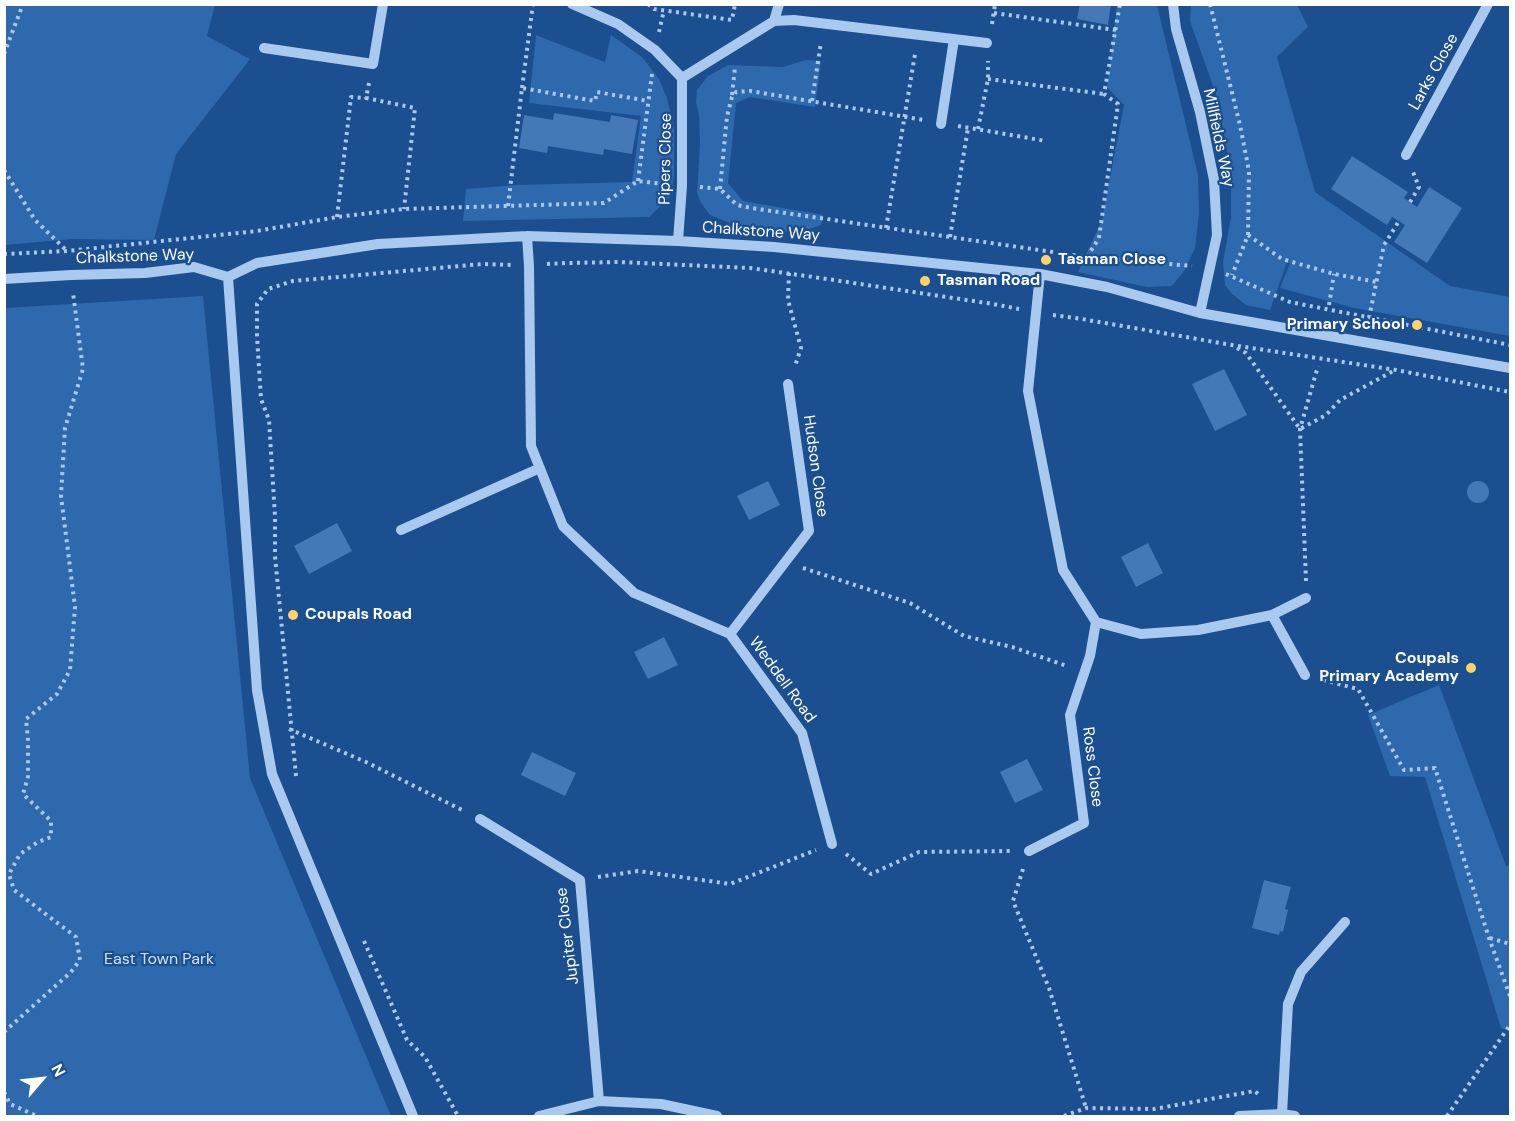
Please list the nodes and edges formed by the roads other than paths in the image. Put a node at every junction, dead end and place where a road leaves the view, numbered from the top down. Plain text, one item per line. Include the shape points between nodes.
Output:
1 (383, 4) edge
2 (572, 4) edge
3 (779, 4) edge
4 (1173, 4) edge
5 (1488, 4) edge
6 (774, 21) junction
7 (954, 39) junction
8 (987, 43) road end
9 (264, 48) dead end
10 (682, 78) junction
11 (941, 124) road end
12 (1406, 155) road end
13 (527, 236) junction
14 (678, 241) junction
15 (1040, 274) junction
16 (228, 277) junction
17 (4, 279) edge
18 (1200, 313) junction
19 (1510, 368) edge
20 (788, 384) road end
21 (540, 468) junction
22 (401, 530) dead end
23 (1306, 597) road end
24 (1272, 615) junction
25 (1096, 622) junction
26 (730, 634) junction
27 (1305, 675) road end
28 (480, 819) road end
29 (832, 844) road end
30 (1029, 851) road end
31 (1345, 922) dead end
32 (598, 1101) junction
33 (1282, 1114) junction
34 (413, 1116) edge
35 (540, 1116) edge
36 (717, 1116) edge
37 (1239, 1116) edge
38 (1295, 1116) edge

1 - 9 street via 373,64
2 - 10 street via 618,24 655,50
3 - 6 street
4 - 18 street, Millfields Way via 1214,180 1217,236
5 - 12 street, Larks Close
6 - 7 street
6 - 10 street
7 - 8 street
7 - 11 street
10 - 14 street, Pipers Close
13 - 14 street, Chalkstone Way
13 - 16 street, Chalkstone Way via 378,244 257,263
13 - 21 street, Weddell Road via 531,446
14 - 15 street, Chalkstone Way
15 - 18 street, Chalkstone Way via 1107,287
15 - 25 street via 1028,391 1064,570
16 - 17 street, Chalkstone Way via 194,267
16 - 34 street via 257,690 272,774
18 - 19 street, Chalkstone Way
20 - 26 street, Hudson Close via 809,531
21 - 22 street
21 - 26 street, Weddell Road via 563,526 634,593
23 - 24 street
24 - 25 street via 1198,630 1141,634
24 - 27 street
25 - 30 street, Ross Close via 1090,656 1070,715 1084,823
26 - 29 street, Weddell Road via 802,733
28 - 32 street, Jupiter Close via 580,880
31 - 33 street via 1301,972 1288,1004
32 - 35 street
32 - 36 street via 661,1104
33 - 37 street
33 - 38 street

